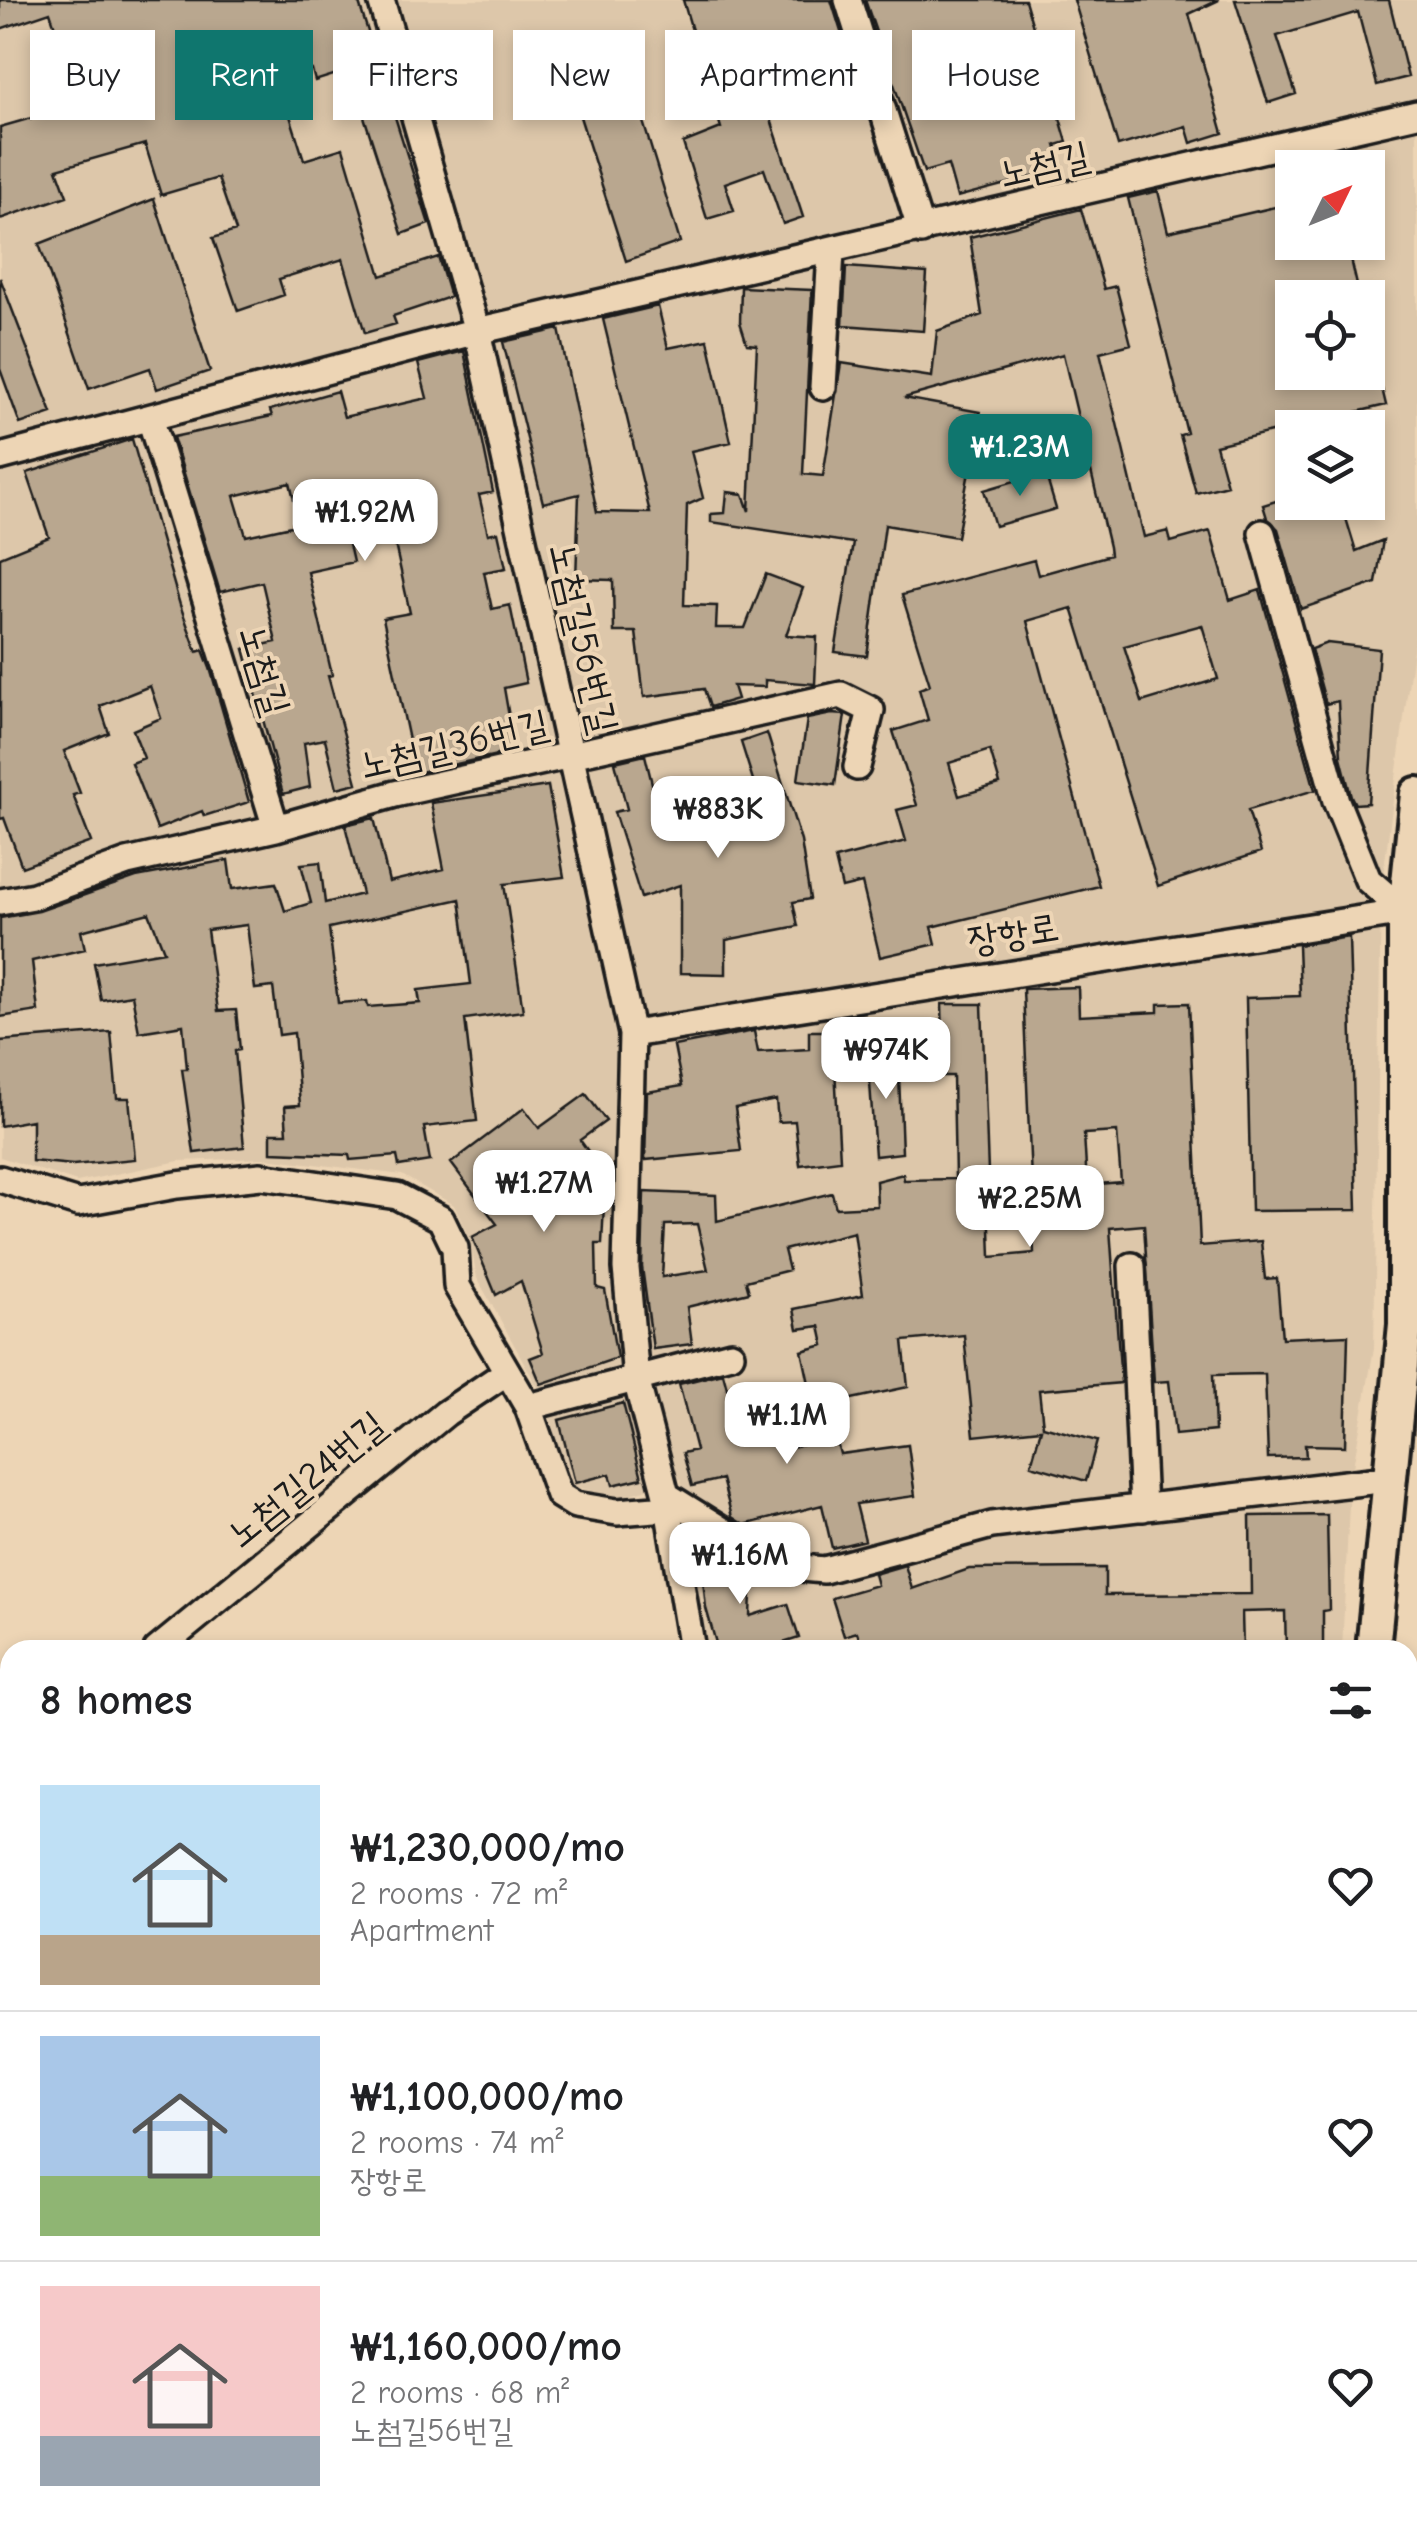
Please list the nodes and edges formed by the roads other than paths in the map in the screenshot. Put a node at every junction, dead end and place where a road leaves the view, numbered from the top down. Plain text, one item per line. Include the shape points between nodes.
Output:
1 (381, 0) edge
2 (848, 0) edge
3 (1417, 114) edge
4 (921, 231) junction
5 (831, 252) junction
6 (477, 332) junction
7 (823, 387) dead end
8 (150, 418) junction
9 (0, 457) edge
10 (1262, 533) dead end
11 (572, 754) junction
12 (857, 767) dead end
13 (1417, 794) edge
14 (276, 828) junction
15 (0, 902) edge
16 (1405, 912) junction
17 (632, 1034) junction
18 (0, 1179) edge
19 (1132, 1266) dead end
20 (731, 1354) dead end
21 (1409, 1355) edge
22 (507, 1372) junction
23 (636, 1380) junction
24 (528, 1407) junction
25 (1388, 1480) junction
26 (667, 1501) junction
27 (1143, 1508) junction
28 (169, 1640) edge
29 (690, 1640) edge
30 (1375, 1640) edge

1 - 6 street
2 - 4 street
3 - 4 street, 노첨길
4 - 5 street, 노첨길
5 - 6 street, 노첨길
5 - 7 street
6 - 8 street, 노첨길
6 - 11 street, 노첨길56번길
8 - 9 street, 노첨길
8 - 14 street, 노첨길
10 - 16 street via 1336,801 1368,880
11 - 12 street, 노첨길36번길 via 840,695 871,710
11 - 14 street, 노첨길36번길
11 - 17 street, 노첨길56번길
13 - 16 main road
14 - 15 street, 노첨길36번길 via 127,862
16 - 17 street, 장항로
16 - 21 main road
17 - 23 street, 노첨길56번길 via 626,1268
18 - 22 street via 78,1203 262,1176 397,1196 441,1219 454,1248 458,1286
19 - 27 street
20 - 23 street
21 - 25 main road
22 - 24 street
22 - 28 street, 노첨길24번길 via 446,1413
23 - 24 street
23 - 26 street, 노첨길56번길
24 - 26 street via 558,1495 617,1512
25 - 27 street
25 - 30 main road
26 - 27 street via 779,1566 824,1570 992,1525
26 - 29 street, 노첨길56번길

